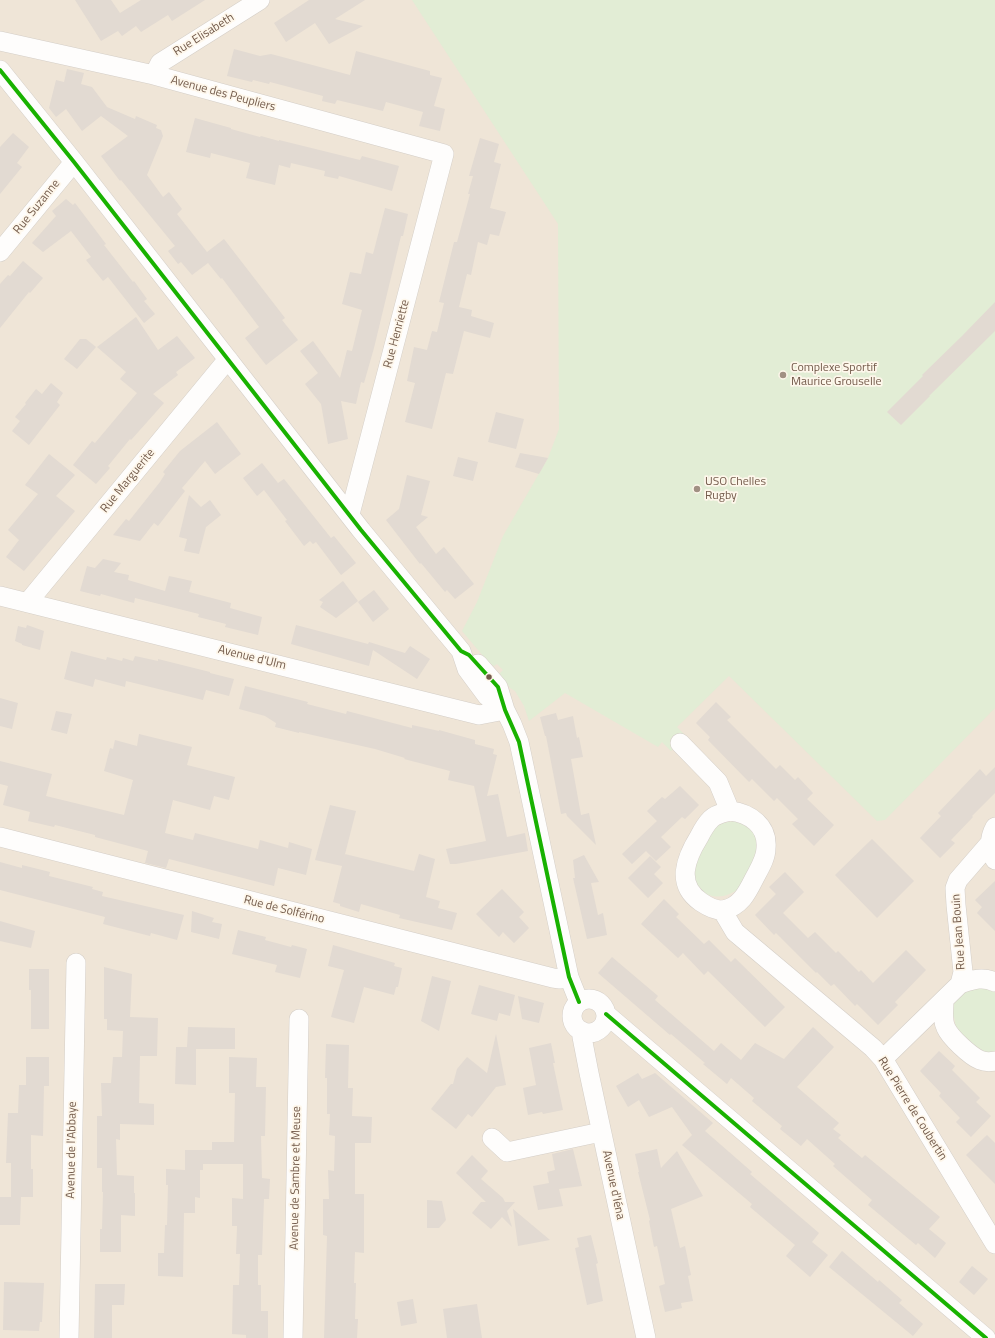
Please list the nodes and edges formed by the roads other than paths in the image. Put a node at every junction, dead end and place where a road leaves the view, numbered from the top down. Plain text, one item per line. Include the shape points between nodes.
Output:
1 (260, 0) edge
2 (0, 41) edge
3 (0, 70) edge
4 (154, 75) junction
5 (444, 154) joint
6 (74, 162) junction
7 (0, 252) edge
8 (228, 359) junction
9 (350, 514) junction
10 (0, 596) edge
11 (30, 603) junction
12 (505, 710) junction
13 (680, 743) dead end
14 (730, 811) junction
15 (0, 837) edge
16 (993, 843) edge
17 (722, 910) junction
18 (76, 963) dead end
19 (569, 976) junction
20 (995, 982) edge
21 (960, 984) junction
22 (944, 1001) junction
23 (579, 1002) junction
24 (606, 1014) junction
25 (299, 1019) dead end
26 (582, 1031) junction
27 (884, 1059) junction
28 (995, 1061) edge
29 (601, 1132) junction
30 (492, 1138) dead end
31 (995, 1244) edge
32 (69, 1338) edge
33 (293, 1338) edge
34 (646, 1338) edge
35 (986, 1338) edge

1 - 4 street, Rue Elisabeth via 160,63
2 - 4 street, Avenue des Peupliers
3 - 6 street
4 - 5 street, Avenue des Peupliers
5 - 9 street, Rue Henriette
6 - 7 street, Rue Suzanne
6 - 8 street
8 - 9 street
8 - 11 street, Rue Marguerite
9 - 12 street via 461,651 469,655 498,687
10 - 11 street, Avenue d'Ulm
11 - 12 street, Avenue d'Ulm via 479,715
12 - 19 street via 519,742
13 - 14 street via 718,782
14 - 17 street via 740,812 758,823 765,836 766,848 762,864 744,898 736,905
14 - 17 street via 711,818 706,824 688,858 685,874 690,890 699,900 711,908
15 - 19 street, Rue de Solférino via 552,978
16 - 21 street, Rue Jean Bouin via 958,880 955,888 963,972
17 - 27 street, Rue Pierre de Coubertin via 735,932
18 - 32 street, Avenue de l'Abbaye
19 - 23 street
20 - 21 street, Rue Jean Bouin via 982,978
21 - 22 street, Rue Jean Bouin
22 - 27 street, Rue Jean Bouin
22 - 28 street via 943,1018 945,1028 950,1034 979,1060
23 - 24 street via 594,999 602,1005
23 - 26 street via 575,1005 572,1015 574,1025
24 - 26 street via 599,1029 594,1032
24 - 35 street
25 - 33 street, Avenue de Sambre et Meuse
26 - 29 street, Avenue d'Iéna
27 - 31 street, Rue Pierre de Coubertin
29 - 30 street via 507,1152
29 - 34 street, Avenue d'Iéna

